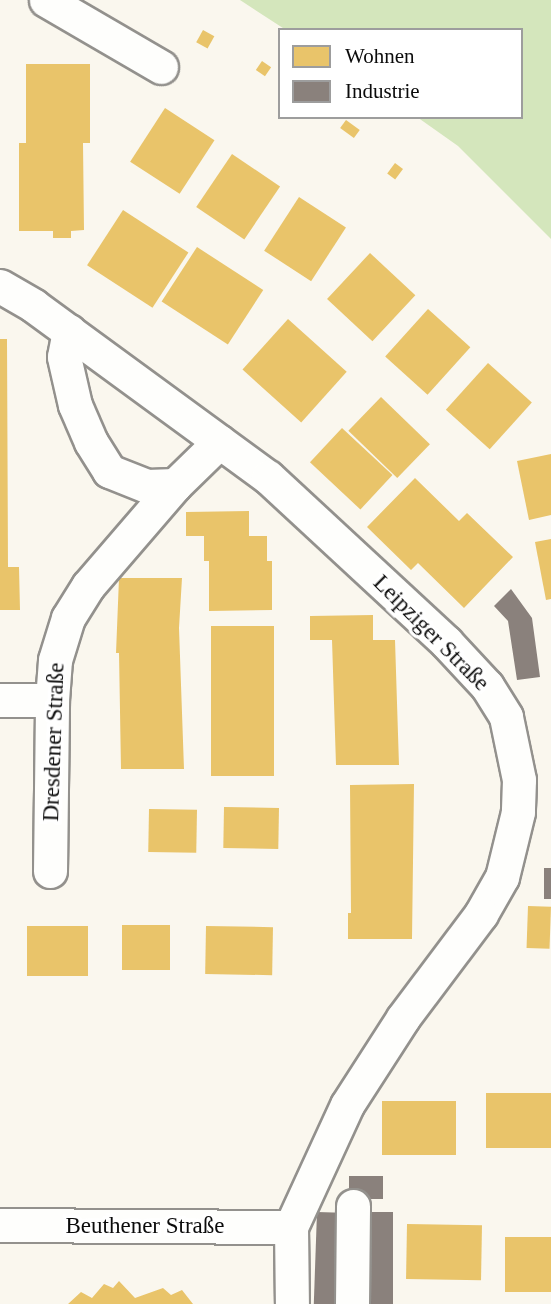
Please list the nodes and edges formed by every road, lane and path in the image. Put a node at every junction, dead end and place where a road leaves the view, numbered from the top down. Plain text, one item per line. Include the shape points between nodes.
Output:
1 (46, 0) edge
2 (161, 67) dead end
3 (0, 286) edge
4 (69, 331) junction
5 (219, 442) junction
6 (175, 485) junction
7 (0, 700) edge
8 (52, 700) junction
9 (50, 871) dead end
10 (353, 1206) dead end
11 (0, 1225) edge
12 (291, 1227) junction
13 (292, 1304) edge
14 (352, 1304) edge

1 - 2 street
3 - 4 street, Leipziger Straße
4 - 5 street, Leipziger Straße
4 - 6 street via 65,357 75,405 109,471 147,486
5 - 6 street, Dresdener Straße
5 - 12 street, Leipziger Straße via 268,477 446,642 487,686 506,717 519,780 518,812 502,877 347,1105
6 - 8 street, Dresdener Straße via 88,586 68,618 55,660
7 - 8 street
8 - 9 street, Dresdener Straße
10 - 14 street
11 - 12 street, Beuthener Straße
12 - 13 street, Leipziger Straße

